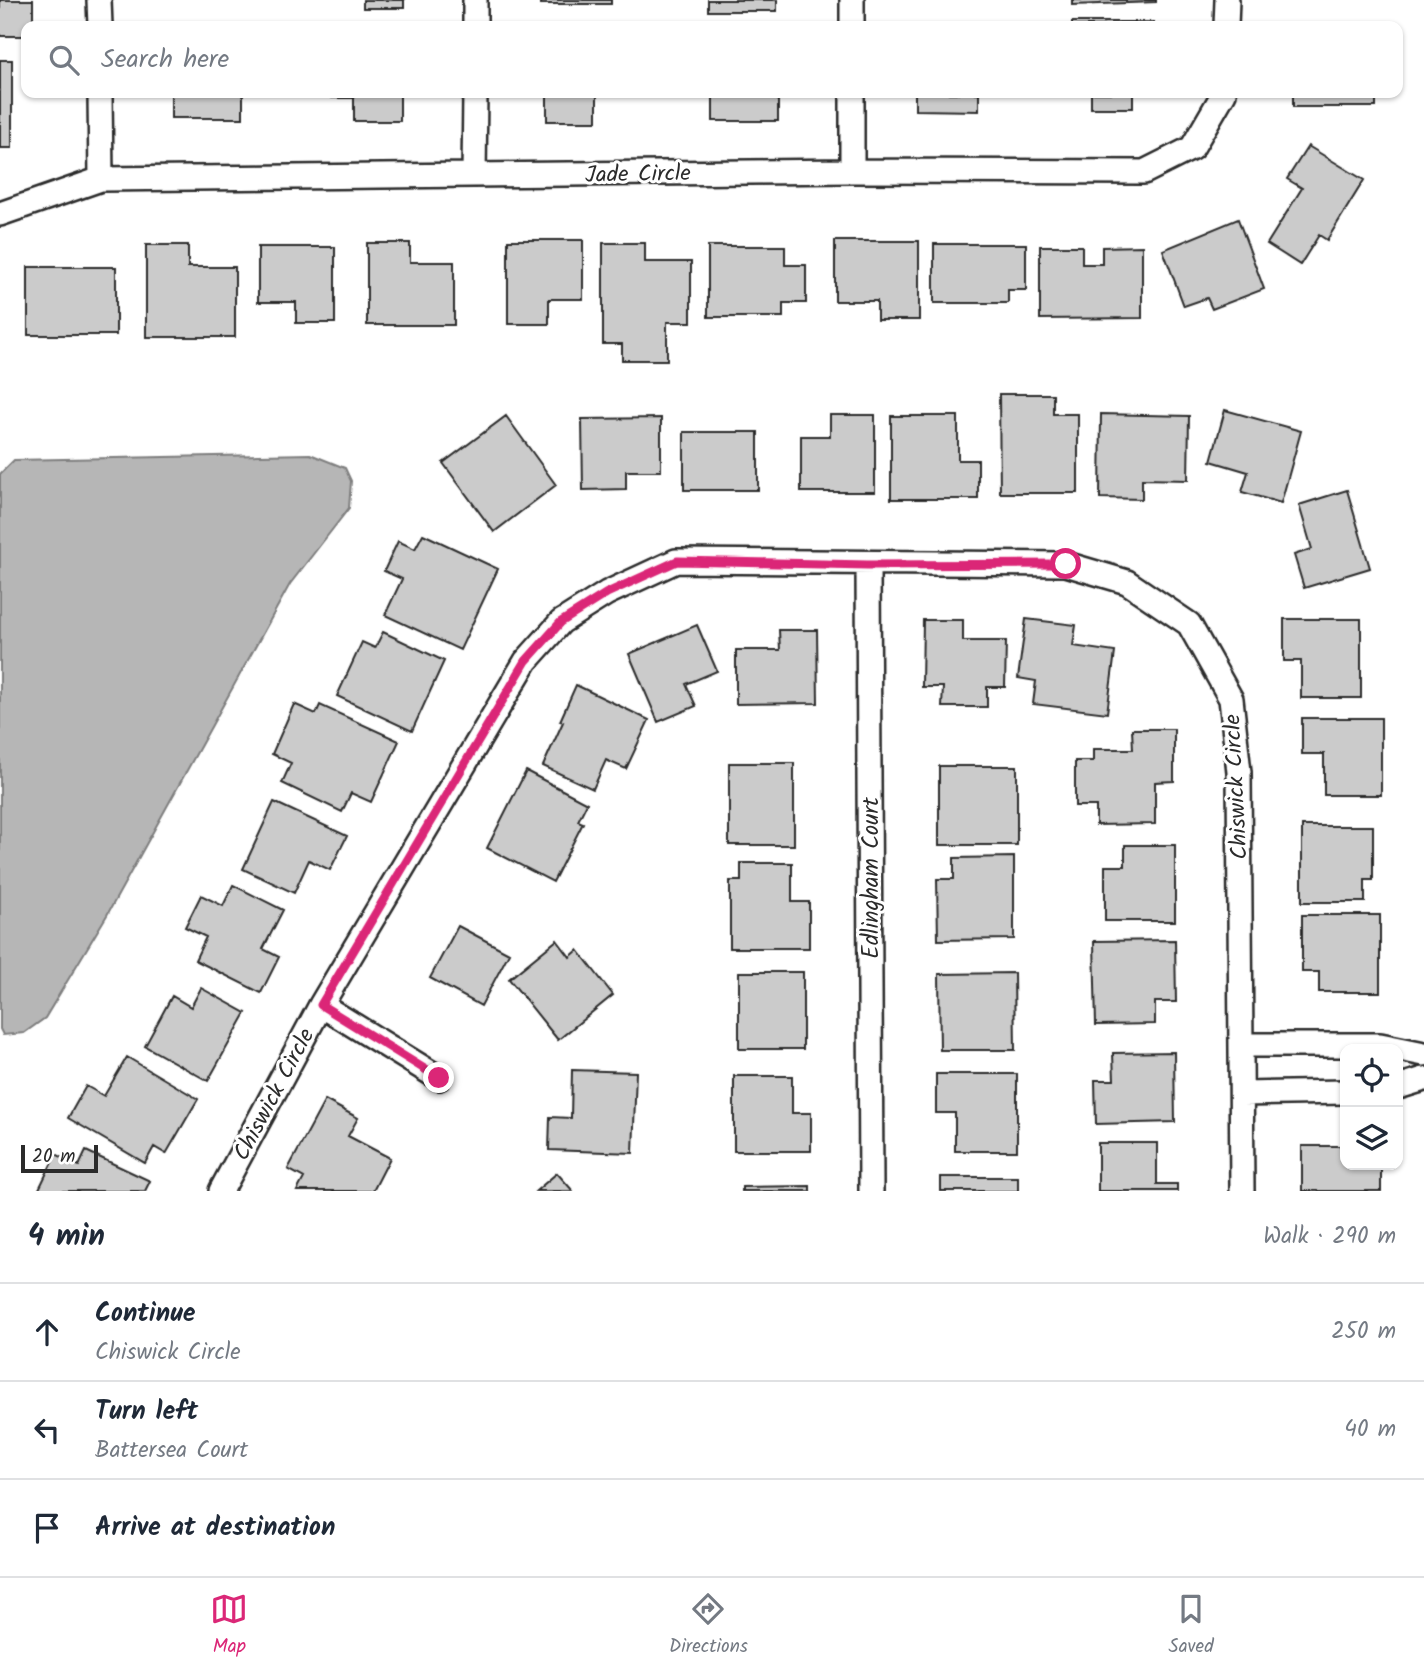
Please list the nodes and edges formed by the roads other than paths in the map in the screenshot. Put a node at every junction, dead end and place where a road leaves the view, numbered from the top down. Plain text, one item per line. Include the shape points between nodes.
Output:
1 (99, 0) edge
2 (475, 0) edge
3 (852, 0) edge
4 (1227, 0) edge
5 (100, 21) edge
6 (475, 21) edge
7 (852, 21) edge
8 (1226, 21) edge
9 (100, 98) edge
10 (475, 98) edge
11 (852, 98) edge
12 (1221, 98) edge
13 (852, 171) junction
14 (474, 175) junction
15 (101, 178) junction
16 (0, 214) edge
17 (868, 565) junction
18 (321, 1005) junction
19 (1242, 1045) junction
20 (1424, 1054) edge
21 (439, 1078) dead end
22 (1424, 1079) edge
23 (1403, 1085) edge
24 (1340, 1092) edge
25 (1242, 1094) junction
26 (221, 1191) edge
27 (871, 1191) edge
28 (1242, 1191) edge

1 - 5 street
2 - 6 street
3 - 7 street
4 - 8 street
9 - 15 street
10 - 14 street
11 - 13 street
12 - 13 street, Jade Circle via 1192,148 1144,172
13 - 14 street, Jade Circle
14 - 15 street, Jade Circle
15 - 16 street, Jade Circle
17 - 18 street, Chiswick Circle via 677,561 607,593 561,622 526,661
17 - 19 street, Chiswick Circle via 1066,564 1127,582 1189,624 1231,699 1239,772
17 - 27 street, Edlingham Court
18 - 21 street
18 - 26 street, Chiswick Circle
19 - 20 street via 1380,1045
19 - 25 street, Chiswick Circle
22 - 23 street
24 - 25 street
25 - 28 street, Chiswick Circle

